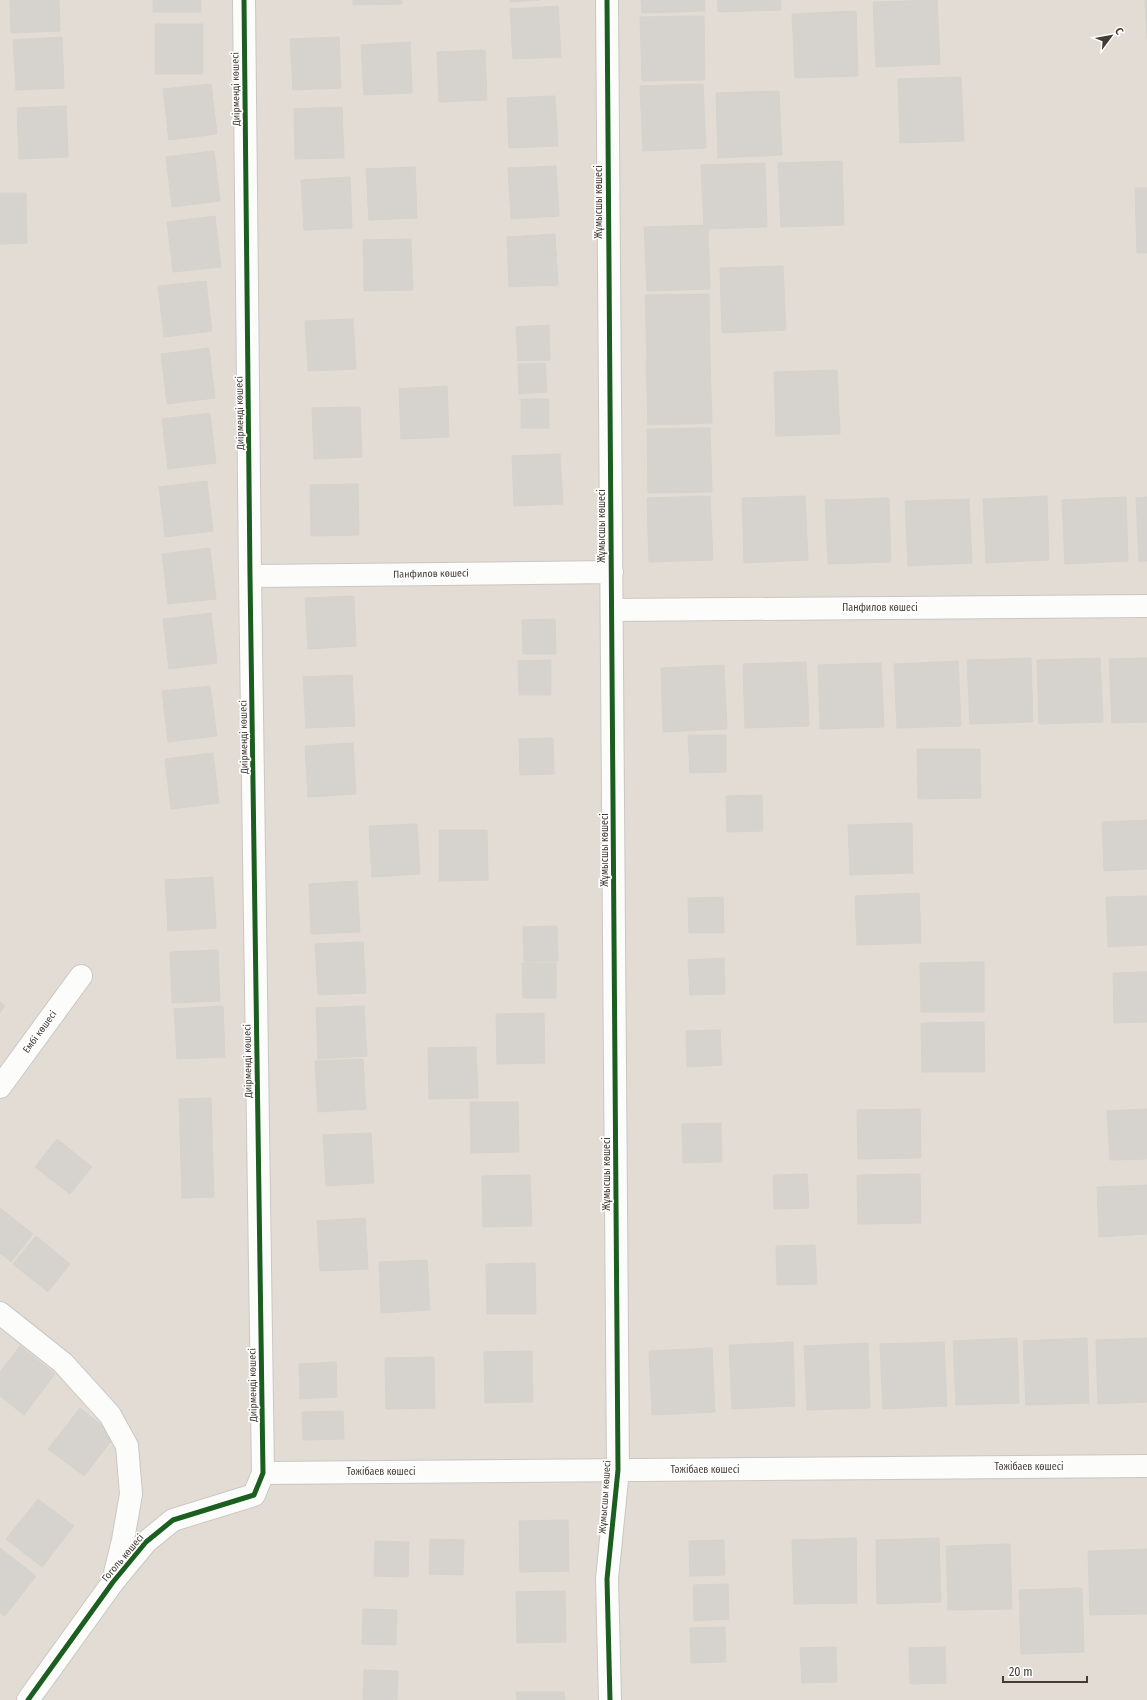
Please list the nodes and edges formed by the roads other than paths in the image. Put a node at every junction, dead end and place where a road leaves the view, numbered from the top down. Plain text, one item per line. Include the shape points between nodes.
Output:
1 (244, 0) edge
2 (607, 0) edge
3 (612, 572) junction
4 (250, 576) junction
5 (1147, 606) edge
6 (612, 610) junction
7 (81, 976) dead end
8 (0, 1087) edge
9 (0, 1313) edge
10 (1147, 1466) edge
11 (618, 1470) junction
12 (263, 1473) junction
13 (113, 1582) junction
14 (28, 1700) edge
15 (610, 1700) edge

1 - 4 street, Диірменді көшесі
2 - 3 street, Жұмысшы көшесі
3 - 4 street, Панфилов көшесі
3 - 6 street, Жұмысшы көшесі
4 - 12 street, Диірменді көшесі
5 - 6 street, Панфилов көшесі
6 - 11 street, Жұмысшы көшесі
7 - 8 street, Ембі көшесі
9 - 13 street via 62,1363 110,1415 127,1446 131,1494
10 - 11 street, Тәжібаев көшесі
11 - 12 street, Тәжібаев көшесі
11 - 15 street, Жұмысшы көшесі via 608,1579
12 - 13 street, Гоголь көшесі via 254,1495 173,1520 146,1542
13 - 14 street, Гоголь көшесі

